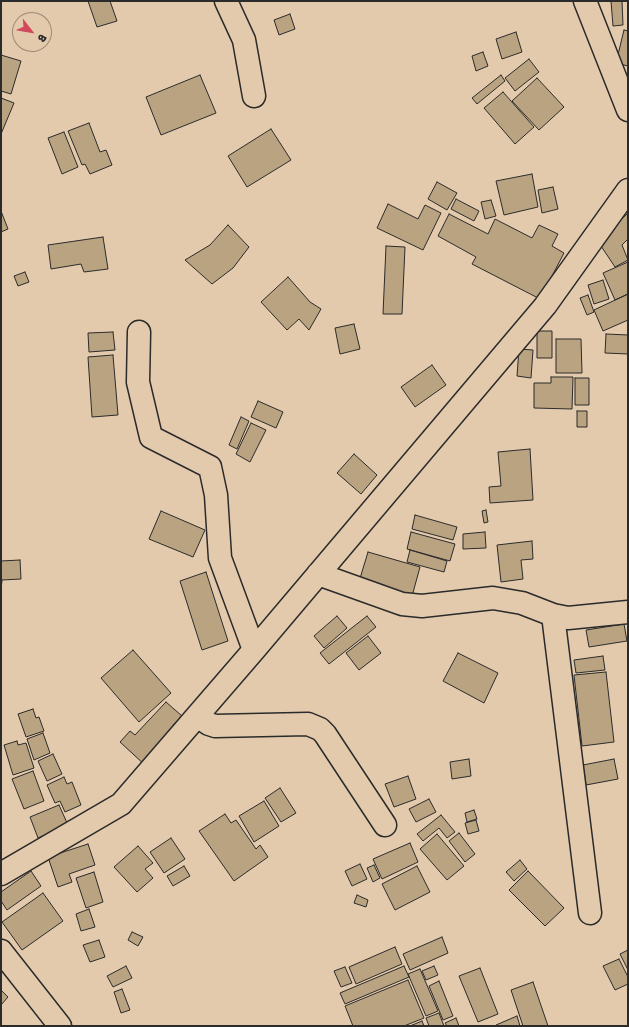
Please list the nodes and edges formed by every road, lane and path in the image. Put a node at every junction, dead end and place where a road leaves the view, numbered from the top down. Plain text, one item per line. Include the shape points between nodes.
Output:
1 (226, 1) edge
2 (585, 1) edge
3 (254, 96) dead end
4 (628, 110) edge
5 (628, 190) edge
6 (139, 332) dead end
7 (318, 574) junction
8 (628, 612) edge
9 (553, 615) junction
10 (254, 650) junction
11 (197, 716) junction
12 (385, 825) dead end
13 (1, 874) edge
14 (590, 913) dead end
15 (1, 951) edge
16 (60, 1026) edge

1 - 3 street via 244,40
2 - 4 street
5 - 7 street via 545,306
6 - 10 street via 138,382 151,437 210,467 216,495 220,558
7 - 9 street via 402,604 422,606 493,598 522,603
7 - 10 street
8 - 9 street via 568,618
9 - 14 street
10 - 11 street
11 - 12 street via 215,726 308,724 320,729
11 - 13 street via 121,804
15 - 16 street

